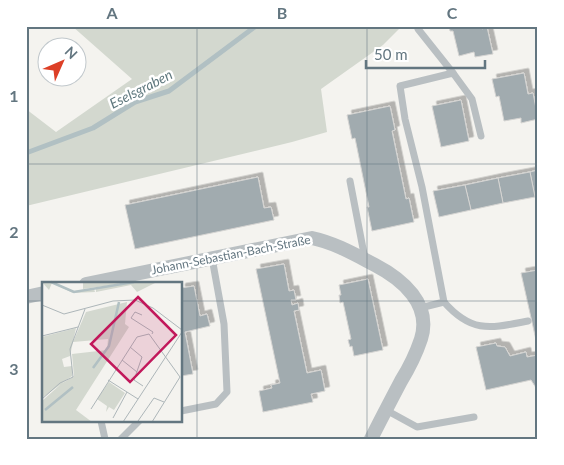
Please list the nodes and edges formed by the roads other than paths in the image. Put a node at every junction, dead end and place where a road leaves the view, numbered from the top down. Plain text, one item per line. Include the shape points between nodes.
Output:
1 (418, 30) dead end
2 (453, 73) junction
3 (481, 136) dead end
4 (350, 181) dead end
5 (212, 258) junction
6 (365, 260) junction
7 (96, 282) edge
8 (42, 293) edge
9 (26, 297) edge
10 (444, 302) junction
11 (420, 308) junction
12 (528, 321) dead end
13 (386, 410) junction
14 (182, 411) edge
15 (474, 417) dead end
16 (101, 422) edge
17 (138, 422) edge
18 (105, 439) edge
19 (121, 439) edge
20 (371, 439) edge

1 - 2 lane
2 - 3 lane via 472,100
2 - 10 lane via 400,86
4 - 6 lane
5 - 6 street, Johann-Sebastian-Bach-Straße via 312,238 326,241
5 - 7 street, Johann-Sebastian-Bach-Straße
5 - 14 lane via 224,324 227,392 216,404
6 - 11 street, Johann-Sebastian-Bach-Straße via 392,274 410,290
8 - 9 street
10 - 11 lane
10 - 12 lane via 452,312 471,323 490,328
11 - 13 street, Johann-Sebastian-Bach-Straße via 422,338
13 - 15 lane via 417,427
13 - 20 street, Johann-Sebastian-Bach-Straße
16 - 18 lane
17 - 19 lane

